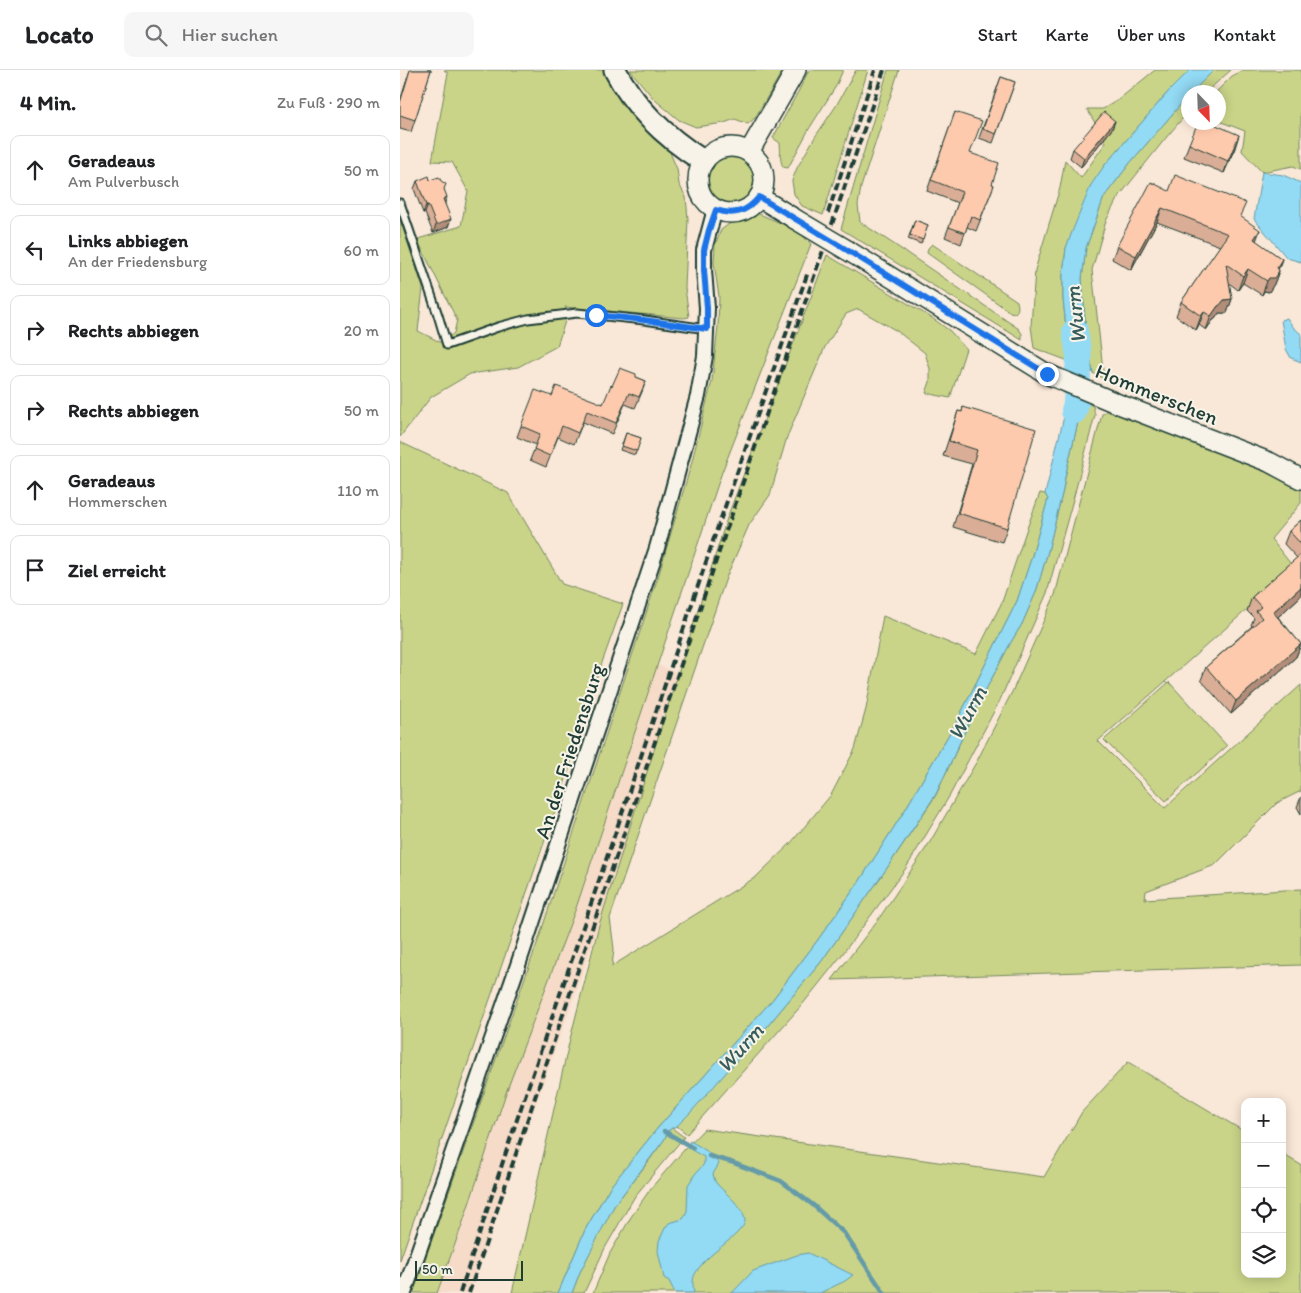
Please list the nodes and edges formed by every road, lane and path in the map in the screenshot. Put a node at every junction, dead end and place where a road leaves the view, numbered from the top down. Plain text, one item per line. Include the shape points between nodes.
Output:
1 (615, 70) edge
2 (796, 70) edge
3 (749, 152) junction
4 (703, 161) junction
5 (759, 197) junction
6 (400, 203) edge
7 (716, 210) junction
8 (707, 329) junction
9 (1301, 479) edge
10 (404, 1293) edge

1 - 4 main road via 628,93 650,118
2 - 3 main road
3 - 4 main road via 726,146 711,152
3 - 5 main road via 756,157 763,172 763,189
4 - 7 main road via 697,177 699,190 705,201
5 - 7 main road via 740,212
5 - 9 main road, Hommerschen, bridge via 1047,374 1269,462
6 - 8 lane via 446,344 498,327 577,313
7 - 8 street, An der Friedensburg via 704,250
8 - 10 street, An der Friedensburg via 698,396 657,548 518,966

